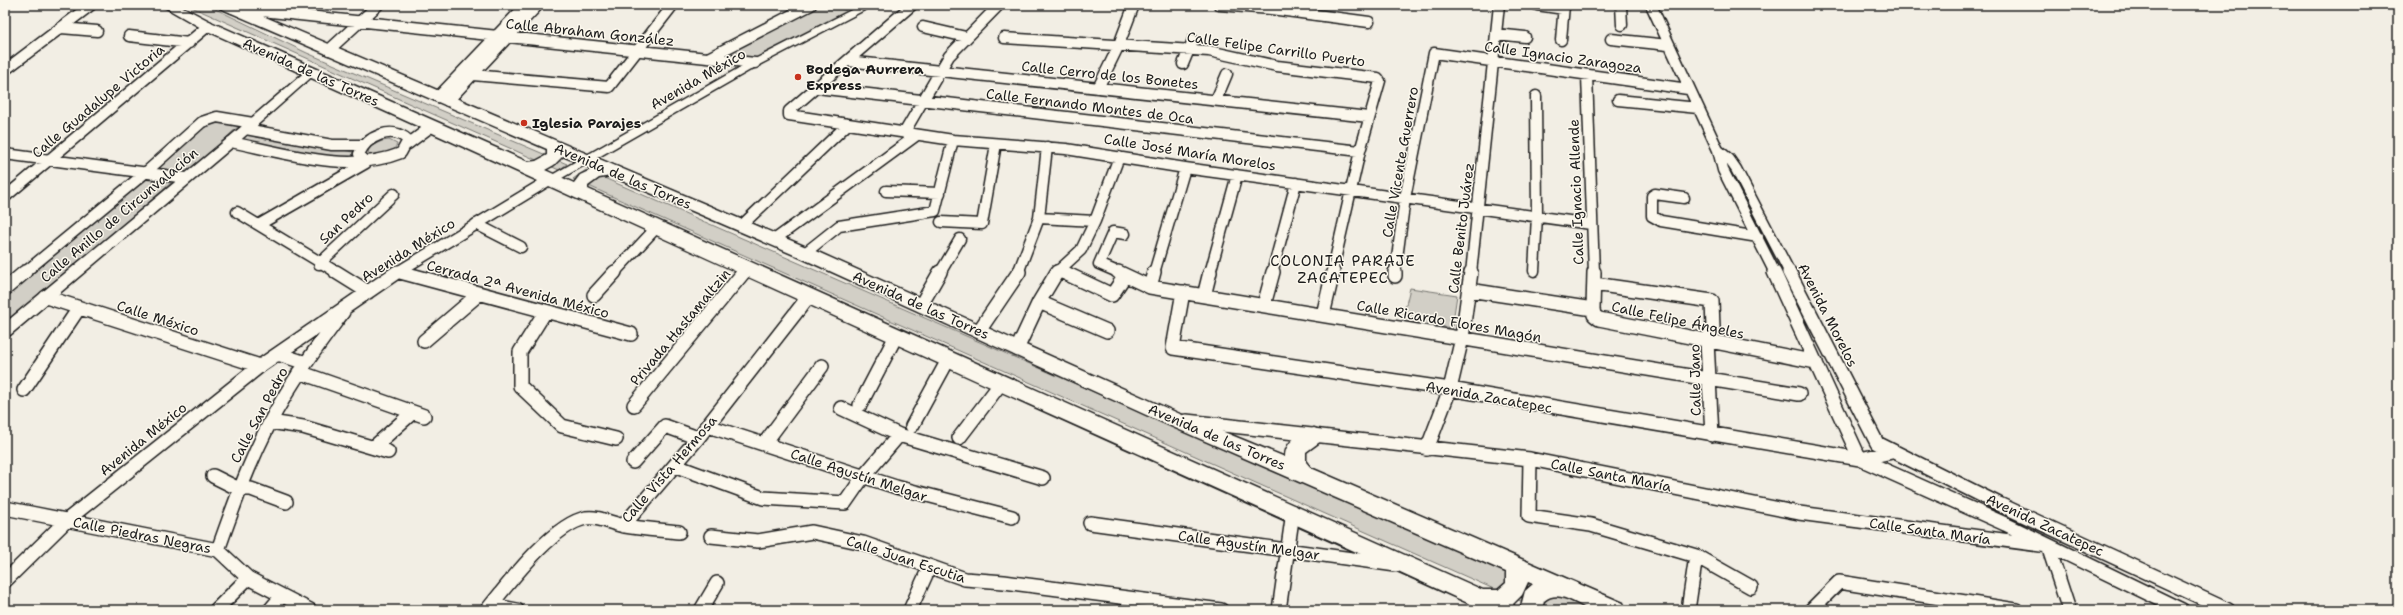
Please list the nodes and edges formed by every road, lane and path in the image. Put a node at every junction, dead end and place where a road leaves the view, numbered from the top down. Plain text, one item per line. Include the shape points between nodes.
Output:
1 (91, 5) edge
2 (168, 5) edge
3 (378, 5) edge
4 (526, 5) edge
5 (538, 5) edge
6 (673, 5) edge
7 (811, 5) edge
8 (868, 5) edge
9 (912, 5) edge
10 (999, 5) edge
11 (1134, 5) edge
12 (1219, 5) edge
13 (1500, 5) edge
14 (1537, 5) edge
15 (1621, 5) edge
16 (1651, 5) edge
17 (231, 6) edge
18 (1564, 7) edge
19 (361, 21) junction
20 (1368, 22) dead end
21 (1622, 25) dead end
22 (208, 26) junction
23 (61, 28) junction
24 (923, 28) dead end
25 (97, 31) dead end
26 (1496, 34) junction
27 (129, 36) dead end
28 (497, 37) junction
29 (966, 37) junction
30 (1525, 37) dead end
31 (508, 38) junction
32 (1004, 38) dead end
33 (1610, 39) dead end
34 (1193, 40) dead end
35 (1561, 40) dead end
36 (189, 43) junction
37 (1668, 45) junction
38 (1118, 47) junction
39 (329, 50) junction
40 (636, 50) junction
41 (1189, 50) junction
42 (1434, 53) joint
43 (708, 58) junction
44 (1493, 60) junction
45 (848, 61) junction
46 (755, 63) junction
47 (1183, 64) dead end
48 (5, 70) edge
49 (939, 71) junction
50 (311, 72) junction
51 (1227, 74) dead end
52 (473, 75) junction
53 (1587, 75) junction
54 (817, 88) junction
55 (1098, 88) junction
56 (1688, 89) junction
57 (1536, 96) dead end
58 (443, 99) junction
59 (923, 100) junction
60 (1216, 100) junction
61 (1618, 100) dead end
62 (1698, 108) junction
63 (1369, 117) junction
64 (847, 125) junction
65 (249, 126) junction
66 (432, 126) junction
67 (904, 133) junction
68 (917, 135) junction
69 (953, 140) junction
70 (231, 142) junction
71 (408, 144) junction
72 (996, 144) junction
73 (363, 145) junction
74 (555, 147) junction
75 (1047, 147) junction
76 (1718, 150) junction
77 (1360, 151) junction
78 (5, 154) edge
79 (1119, 157) junction
80 (51, 159) junction
81 (584, 160) junction
82 (366, 161) junction
83 (525, 166) junction
84 (1185, 168) junction
85 (611, 171) junction
86 (145, 173) junction
87 (1237, 175) junction
88 (186, 178) junction
89 (551, 179) junction
90 (1296, 183) junction
91 (1731, 187) junction
92 (1745, 187) junction
93 (886, 191) dead end
94 (1352, 191) junction
95 (580, 192) junction
96 (940, 193) junction
97 (394, 194) dead end
98 (5, 197) edge
99 (1405, 198) junction
100 (1684, 198) dead end
101 (1479, 209) junction
102 (236, 212) dead end
103 (1537, 216) junction
104 (1039, 218) junction
105 (1094, 221) junction
106 (941, 222) dead end
107 (260, 224) junction
108 (476, 224) junction
109 (1591, 224) junction
110 (741, 226) junction
111 (657, 227) junction
112 (1125, 234) dead end
113 (1758, 237) junction
114 (960, 239) dead end
115 (774, 240) junction
116 (521, 247) dead end
117 (805, 253) junction
118 (319, 264) junction
119 (748, 268) junction
120 (1058, 270) junction
121 (1534, 271) dead end
122 (398, 272) junction
123 (1395, 276) dead end
124 (1124, 277) junction
125 (1594, 284) junction
126 (1150, 287) junction
127 (5, 289) edge
128 (1469, 290) junction
129 (368, 292) junction
130 (1183, 292) junction
131 (479, 294) junction
132 (594, 295) dead end
133 (809, 296) junction
134 (1204, 296) junction
135 (46, 297) junction
136 (1039, 302) junction
137 (348, 305) junction
138 (922, 305) junction
139 (1264, 305) junction
140 (79, 308) junction
141 (1593, 308) junction
142 (545, 312) junction
143 (1323, 315) junction
144 (5, 331) edge
145 (979, 331) junction
146 (1107, 331) dead end
147 (631, 334) dead end
148 (896, 336) junction
149 (1462, 338) junction
150 (424, 341) dead end
151 (1708, 342) junction
152 (1017, 349) junction
153 (278, 354) junction
154 (948, 360) junction
155 (1816, 362) junction
156 (260, 366) junction
157 (822, 366) dead end
158 (302, 368) junction
159 (1710, 380) junction
160 (1001, 384) junction
161 (24, 390) dead end
162 (1450, 390) junction
163 (1798, 394) dead end
164 (634, 405) dead end
165 (860, 405) dead end
166 (841, 408) dead end
167 (1173, 419) junction
168 (270, 422) junction
169 (708, 426) junction
170 (912, 426) dead end
171 (898, 435) junction
172 (1314, 436) junction
173 (1712, 436) junction
174 (698, 438) junction
175 (959, 438) dead end
176 (616, 439) dead end
177 (764, 444) junction
178 (375, 446) junction
179 (1428, 449) junction
180 (388, 452) dead end
181 (1892, 452) junction
182 (1530, 459) junction
183 (1860, 459) junction
184 (633, 462) dead end
185 (676, 466) junction
186 (1304, 474) junction
187 (213, 476) dead end
188 (863, 477) junction
189 (1043, 478) dead end
190 (239, 489) junction
191 (286, 502) dead end
192 (1999, 504) junction
193 (5, 508) edge
194 (1293, 512) junction
195 (1012, 516) dead end
196 (67, 520) junction
197 (1090, 523) dead end
198 (2005, 524) junction
199 (623, 526) junction
200 (679, 532) dead end
201 (711, 536) dead end
202 (1994, 540) junction
203 (2048, 546) junction
204 (218, 550) junction
205 (1287, 551) junction
206 (1696, 556) junction
207 (1408, 566) junction
208 (1516, 567) junction
209 (929, 568) junction
210 (248, 578) junction
211 (5, 581) edge
212 (717, 583) dead end
213 (1751, 587) dead end
214 (1563, 588) junction
215 (281, 597) junction
216 (1480, 598) junction
217 (489, 608) edge
218 (216, 610) edge
219 (270, 610) edge
220 (310, 610) edge
221 (517, 610) edge
222 (701, 610) edge
223 (910, 610) edge
224 (1221, 610) edge
225 (1279, 610) edge
226 (1505, 610) edge
227 (1531, 610) edge
228 (1615, 610) edge
229 (1688, 610) edge
230 (1810, 610) edge
231 (2016, 610) edge
232 (2069, 610) edge
233 (2182, 610) edge
234 (2228, 610) edge

1 - 23 street
2 - 22 main road, Avenida de las Torres
3 - 19 street
4 - 28 street
5 - 31 street
6 - 40 street
7 - 43 street
8 - 46 street, Avenida México
9 - 45 street
10 - 29 street
11 - 38 street
12 - 20 street
13 - 26 street, Calle Benito Juárez
14 - 18 street
15 - 21 street
16 - 37 street, Avenida Morelos
17 - 19 street, Calle Abraham González
17 - 39 main road, Avenida de las Torres
18 - 35 street
19 - 28 street, Calle Abraham González
19 - 39 street
22 - 36 street, Calle Guadalupe Victoria
22 - 50 main road, Avenida de las Torres
23 - 25 street
23 - 48 street
24 - 29 street
26 - 30 street
26 - 44 street, Calle Benito Juárez
27 - 36 street
28 - 31 street, Calle Abraham González
28 - 58 street
29 - 49 street
31 - 40 street, Calle Abraham González
31 - 52 street
32 - 38 street, Calle Felipe Carrillo Puerto
33 - 37 street
34 - 41 street
36 - 80 street, Calle Guadalupe Victoria
37 - 56 street, Avenida Morelos
38 - 41 street, Calle Felipe Carrillo Puerto
38 - 55 street
39 - 58 main road, Avenida de las Torres
40 - 43 street, Calle Abraham González
40 - 52 street via 609,87
41 - 47 street
41 - 63 street, Calle Felipe Carrillo Puerto via 1209,51 1277,66 1375,77 1380,81
42 - 44 street, Calle Ignacio Zaragoza
42 - 99 street, Calle Vicente Guerrero
43 - 46 street, Calle Abraham González
44 - 53 street, Calle Ignacio Zaragoza
44 - 101 street, Calle Benito Juárez
45 - 49 street, Calle Cerro de los Bonetes
45 - 54 street
46 - 81 street, Avenida México
49 - 55 street, Calle Cerro de los Bonetes
49 - 59 street
50 - 65 street, Calle Anillo de Circunvalación
50 - 66 main road, Avenida de las Torres
51 - 60 street
52 - 58 street
53 - 56 street, Calle Ignacio Zaragoza
53 - 109 street, Calle Ignacio Allende
54 - 59 street, Calle Fernando Montes de Oca
54 - 64 street, Calle José María Morelos via 789,114 794,117
55 - 60 street, Calle Cerro de los Bonetes
56 - 62 street, Avenida Morelos
57 - 103 street
58 - 74 main road, Avenida de las Torres
59 - 67 street
59 - 77 street, Calle Fernando Montes de Oca
60 - 63 street, Calle Cerro de los Bonetes
61 - 62 street
62 - 76 street, Avenida Morelos
63 - 77 street
64 - 67 street, Calle José María Morelos
64 - 110 street
65 - 70 street, Calle Anillo de Circunvalación
65 - 73 street via 332,145
65 - 86 street, Calle Anillo de Circunvalación via 217,117 208,119
66 - 71 street
66 - 83 main road, Avenida de las Torres
67 - 68 street, Calle José María Morelos
68 - 69 street, Calle José María Morelos
68 - 115 street
69 - 72 street, Calle José María Morelos
69 - 96 street
70 - 82 street via 339,162
70 - 88 street, Calle Anillo de Circunvalación
71 - 73 street via 406,137 396,133 374,137
71 - 82 street via 400,154 390,159
72 - 75 street, Calle José María Morelos
72 - 106 street via 982,224
73 - 82 street via 359,154
74 - 81 main road, Avenida de las Torres
74 - 83 main road via 555,156 548,162 539,166
75 - 79 street, Calle José María Morelos
75 - 104 street
76 - 91 street, Avenida Morelos via 1719,159
76 - 92 street, Avenida Morelos via 1729,159
77 - 94 street
78 - 80 street
79 - 84 street, Calle José María Morelos
79 - 105 street
80 - 86 street
80 - 98 street, Calle Guadalupe Victoria
81 - 85 main road, Avenida de las Torres
81 - 89 street, Avenida México
82 - 107 street
83 - 89 main road, Avenida de las Torres
84 - 87 street, Calle José María Morelos
84 - 126 street
85 - 95 main road via 588,176 580,186
85 - 110 main road, Avenida de las Torres
86 - 88 street
86 - 127 street, Calle Anillo de Circunvalación
87 - 90 street, Calle José María Morelos
87 - 134 street
88 - 135 street, Calle Anillo de Circunvalación
89 - 95 main road, Avenida de las Torres
89 - 108 street, Avenida México
90 - 94 street, Calle José María Morelos
90 - 139 street
91 - 92 street
91 - 113 street, Avenida Morelos
92 - 181 street, Avenida Morelos via 1877,443
93 - 96 street
94 - 99 street, Calle José María Morelos
94 - 143 street
95 - 111 main road, Avenida de las Torres
96 - 117 street via 935,211 838,226
97 - 118 street, San Pedro
99 - 101 street, Calle José María Morelos
99 - 123 street, Calle Vicente Guerrero
100 - 113 street via 1655,194 1652,196 1652,216 1661,222
101 - 103 street, Calle José María Morelos
101 - 128 street, Calle Benito Juárez
102 - 107 street
103 - 109 street, Calle José María Morelos
103 - 121 street
104 - 105 street
104 - 145 street via 1021,269
105 - 120 street via 1081,250
107 - 118 street
108 - 116 street
108 - 122 street, Avenida México
109 - 125 street, Calle Ignacio Allende
110 - 115 main road, Avenida de las Torres
111 - 119 main road, Avenida de las Torres
111 - 132 street
112 - 124 street, Calle Ricardo Flores Magón via 1113,232 1099,264
113 - 155 street, Avenida Morelos
114 - 138 street
115 - 117 main road, Avenida de las Torres
117 - 138 main road, Avenida de las Torres
118 - 129 street
119 - 133 main road, Avenida de las Torres
119 - 164 street, Privada Hastamaltzin
120 - 124 street via 1112,295
120 - 136 street
122 - 129 street, Avenida México
122 - 131 street, Cerrada 2ª Avenida México
124 - 126 street, Calle Ricardo Flores Magón
125 - 141 street, Calle Ignacio Allende
125 - 151 street, Calle Jano via 1712,300 1713,328
126 - 130 street, Calle Ricardo Flores Magón
128 - 141 street, Calle Felipe Ángeles
128 - 149 street, Calle Benito Juárez
129 - 137 street, Avenida México
130 - 134 street, Calle Ricardo Flores Magón
130 - 162 street, Avenida Zacatepec via 1173,348
131 - 142 street, Cerrada 2ª Avenida México
131 - 150 street
133 - 148 main road, Avenida de las Torres
133 - 169 street, Calle Vista Hermosa
134 - 139 street, Calle Ricardo Flores Magón
135 - 140 street, Calle México
135 - 144 street, Calle Anillo de Circunvalación
136 - 146 street
136 - 152 street
137 - 153 street, Avenida México
137 - 158 street, Calle San Pedro
138 - 145 main road, Avenida de las Torres
139 - 143 street, Calle Ricardo Flores Magón
140 - 156 street, Calle México
140 - 161 street
141 - 151 street, Calle Felipe Ángeles via 1594,315 1599,319
142 - 147 street, Cerrada 2ª Avenida México
142 - 176 street via 520,352 520,386 562,426
143 - 149 street, Calle Ricardo Flores Magón
145 - 152 main road, Avenida de las Torres
148 - 154 main road, Avenida de las Torres
148 - 165 street
149 - 159 street, Calle Ricardo Flores Magón
149 - 162 street, Calle Benito Juárez
151 - 155 street, Calle Felipe Ángeles
151 - 159 street, Calle Jano
152 - 167 main road, Avenida de las Torres
153 - 156 street, Avenida México
153 - 158 street
154 - 160 main road, Avenida de las Torres
154 - 170 street
155 - 183 street, Avenida Morelos
156 - 196 street, Avenida México
157 - 177 street
158 - 168 street, Calle San Pedro
158 - 178 street via 418,414
159 - 163 street, Calle Ricardo Flores Magón
159 - 173 street, Calle Jano
160 - 175 street
160 - 194 main road, Avenida de las Torres
162 - 173 street, Avenida Zacatepec
162 - 179 street, Calle Benito Juárez
166 - 171 street
167 - 172 street, Calle Santa María
167 - 186 main road, Avenida de las Torres
168 - 178 street via 303,427
168 - 190 street, Calle San Pedro
169 - 174 street, Calle Vista Hermosa
169 - 177 street, Calle Agustín Melgar
171 - 188 street
171 - 189 street
172 - 179 street, Calle Santa María
172 - 186 main road via 1298,446 1295,455 1297,465
173 - 183 street, Avenida Zacatepec
174 - 184 street via 665,426
174 - 185 street, Calle Vista Hermosa
177 - 188 street, Calle Agustín Melgar
178 - 180 street
179 - 182 street, Calle Santa María
181 - 183 street, Avenida Zacatepec
181 - 192 street, Avenida Zacatepec
182 - 202 street, Calle Santa María via 1799,513
182 - 206 street via 1529,516 1591,525
183 - 198 street, Avenida Zacatepec
185 - 188 street via 763,498 845,503
185 - 199 street, Calle Vista Hermosa
186 - 208 main road, Avenida de las Torres
187 - 190 street
188 - 195 street, Calle Agustín Melgar via 957,505
190 - 191 street via 251,489
190 - 204 street, Calle San Pedro
192 - 198 street
192 - 234 street, Avenida Zacatepec
193 - 196 street, Calle Piedras Negras
194 - 205 street
194 - 207 main road, Avenida de las Torres
196 - 204 street, Calle Piedras Negras
196 - 211 street, Avenida México
197 - 205 street, Calle Agustín Melgar
198 - 202 street via 2008,534
198 - 203 street, Avenida Zacatepec
199 - 200 street
199 - 217 street, Calle Vista Hermosa via 603,519 575,520 560,531 510,581
201 - 209 street, Calle Juan Escutia via 758,541 812,532 863,543
202 - 203 street, Calle Santa María
203 - 232 street
203 - 233 street, Avenida Zacatepec
204 - 210 street, Calle Piedras Negras
205 - 207 street, Calle Agustín Melgar
205 - 225 street
206 - 213 street
206 - 229 street
207 - 216 main road, Avenida de las Torres
208 - 214 main road, Avenida de las Torres
208 - 216 main road via 1518,578 1512,593 1501,599
209 - 223 street
209 - 224 street, Calle Juan Escutia via 966,579
210 - 215 street, Calle Piedras Negras
210 - 218 street
212 - 222 street
214 - 227 main road via 1549,587 1537,593 1531,603
214 - 228 main road, Avenida de las Torres
215 - 219 street
215 - 220 street, Calle Piedras Negras
216 - 226 main road, Avenida de las Torres
217 - 221 street
230 - 231 street via 1839,582

